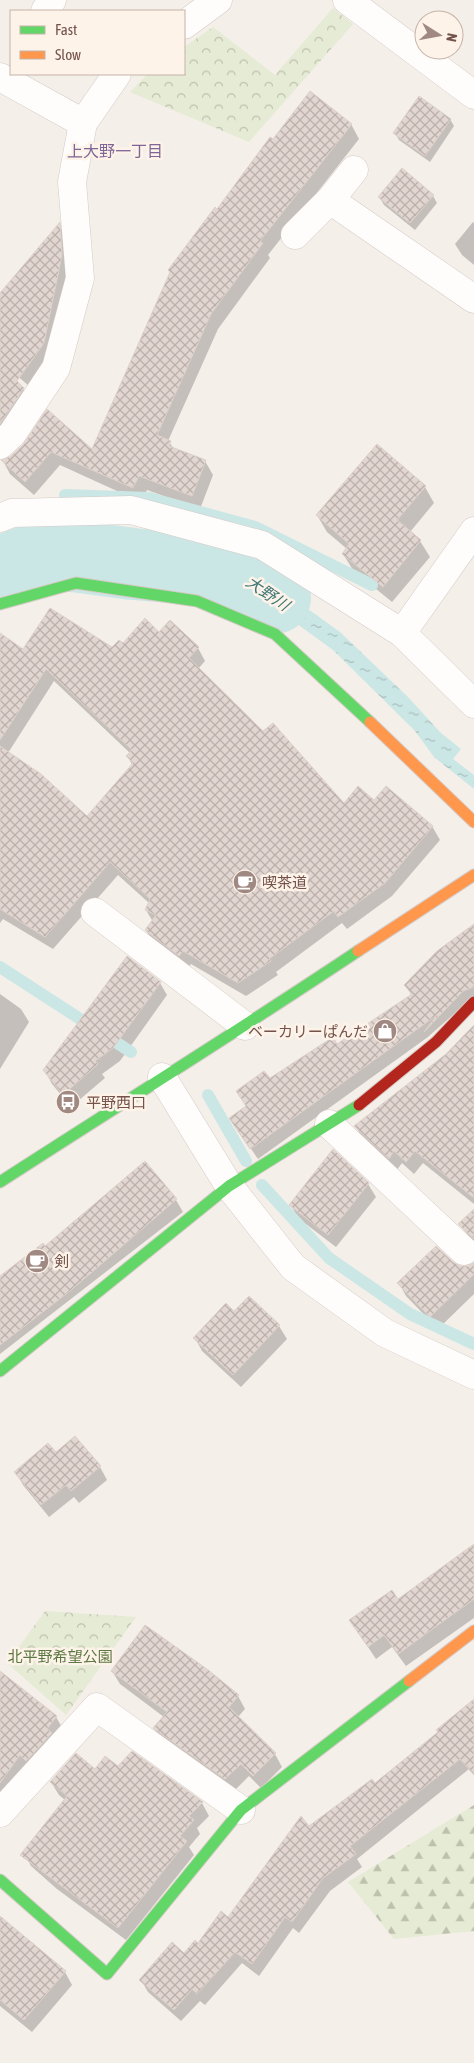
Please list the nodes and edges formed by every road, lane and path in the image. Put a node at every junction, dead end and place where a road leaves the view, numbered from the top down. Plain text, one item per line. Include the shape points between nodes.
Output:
1 (218, 0) edge
2 (347, 0) edge
3 (185, 24) edge
4 (10, 62) edge
5 (116, 75) edge
6 (0, 77) edge
7 (474, 95) edge
8 (83, 123) junction
9 (354, 170) dead end
10 (330, 200) junction
11 (295, 235) dead end
12 (474, 300) edge
13 (0, 445) edge
14 (4, 511) edge
15 (474, 531) edge
16 (0, 604) edge
17 (402, 633) junction
18 (474, 704) edge
19 (474, 822) edge
20 (474, 875) edge
21 (95, 912) dead end
22 (474, 1002) edge
23 (245, 1026) junction
24 (162, 1077) junction
25 (329, 1124) junction
26 (0, 1182) edge
27 (229, 1186) junction
28 (464, 1252) dead end
29 (0, 1371) edge
30 (474, 1375) edge
31 (474, 1631) edge
32 (241, 1810) junction
33 (0, 1813) edge
34 (0, 1880) edge

1 - 3 street
2 - 7 street
4 - 6 street
5 - 8 street
6 - 8 street
8 - 13 street via 72,182 80,278 56,368 12,434
9 - 10 street
10 - 11 street
10 - 12 street
14 - 17 street via 131,510 262,545
15 - 17 street
16 - 19 street via 76,583 197,601 275,634
17 - 18 street
20 - 23 street
21 - 23 street
22 - 25 street via 436,1042 356,1107
23 - 24 street
24 - 26 street
24 - 27 street
25 - 27 street
25 - 28 street
27 - 29 street
27 - 30 street via 293,1268 385,1333
31 - 32 street
32 - 33 street via 97,1707
32 - 34 street via 107,1974

